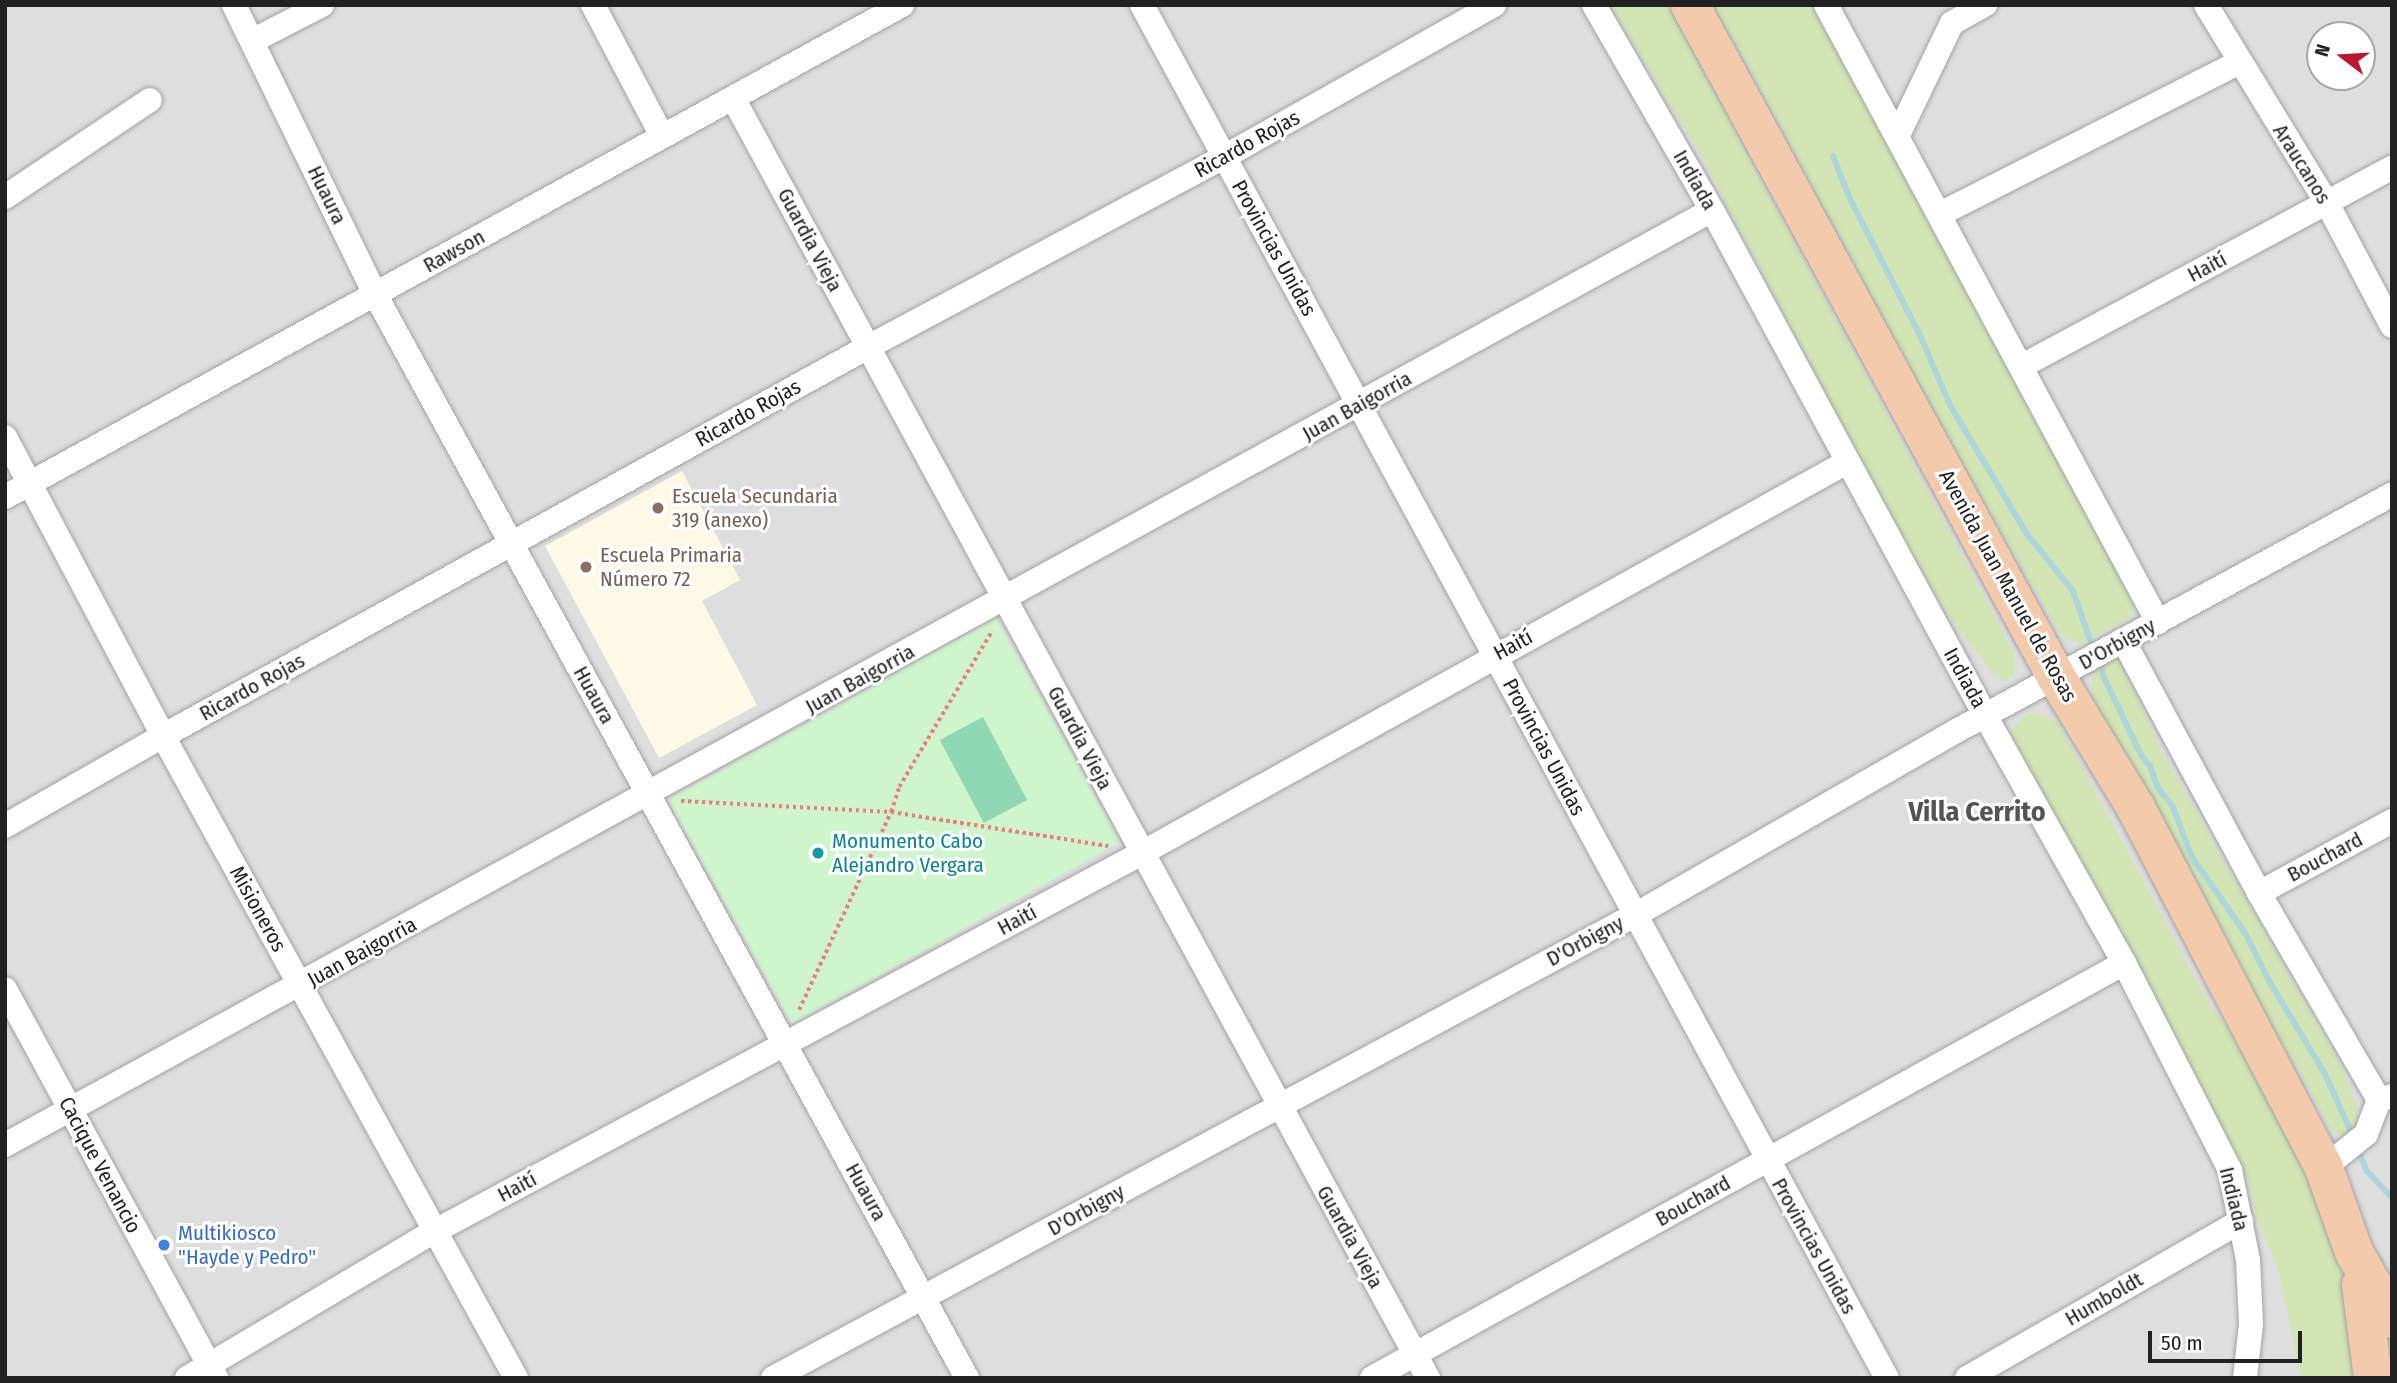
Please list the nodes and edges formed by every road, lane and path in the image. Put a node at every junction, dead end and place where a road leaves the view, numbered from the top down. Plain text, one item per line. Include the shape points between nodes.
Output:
1 (234, 5) edge
2 (322, 5) edge
3 (593, 5) edge
4 (902, 5) edge
5 (1142, 5) edge
6 (1494, 5) edge
7 (1594, 5) edge
8 (1690, 5) edge
9 (1826, 5) edge
10 (1985, 5) edge
11 (2206, 5) edge
12 (251, 41) junction
13 (2239, 62) junction
14 (733, 98) junction
15 (150, 100) dead end
16 (1899, 135) junction
17 (662, 136) junction
18 (1224, 157) junction
19 (2392, 168) edge
20 (5, 197) edge
21 (2327, 203) junction
22 (1712, 209) junction
23 (1940, 214) junction
24 (375, 294) junction
25 (2392, 326) edge
26 (867, 347) junction
27 (2022, 366) junction
28 (1359, 405) junction
29 (5, 437) edge
30 (1847, 462) junction
31 (30, 483) junction
32 (2392, 494) edge
33 (5, 498) edge
34 (512, 545) junction
35 (1006, 599) junction
36 (2158, 622) junction
37 (2123, 640) junction
38 (1494, 655) junction
39 (2057, 678) junction
40 (1986, 717) junction
41 (163, 736) junction
42 (649, 795) junction
43 (891, 812) junction
44 (2392, 821) edge
45 (5, 826) edge
46 (1142, 853) junction
47 (2259, 892) junction
48 (1634, 915) junction
49 (2124, 963) junction
50 (301, 986) junction
51 (5, 989) edge
52 (785, 1044) junction
53 (2385, 1098) edge
54 (1277, 1104) junction
55 (71, 1111) junction
56 (5, 1145) edge
57 (1767, 1161) junction
58 (2324, 1168) junction
59 (2241, 1221) junction
60 (435, 1231) junction
61 (2354, 1252) junction
62 (2392, 1269) edge
63 (924, 1299) junction
64 (2392, 1319) edge
65 (1415, 1354) junction
66 (212, 1372) edge
67 (187, 1378) edge
68 (516, 1378) edge
69 (773, 1378) edge
70 (967, 1378) edge
71 (1372, 1378) edge
72 (1428, 1378) edge
73 (1887, 1378) edge
74 (1967, 1378) edge
75 (2245, 1378) edge
76 (2373, 1378) edge

1 - 12 street, Huaura
2 - 12 street
3 - 17 street
4 - 14 street, Rawson
5 - 18 street, Provincias Unidas
6 - 18 street, Ricardo Rojas
7 - 22 street, Indiada
8 - 39 main road, Avenida Juan Manuel de Rosas
9 - 16 street
10 - 16 street via 1952,23
11 - 13 street, Araucanos
12 - 24 street, Huaura
13 - 21 street, Araucanos
13 - 23 street
14 - 17 street, Rawson
14 - 26 street, Guardia Vieja
15 - 20 street
16 - 23 street
17 - 24 street, Rawson
18 - 26 street, Ricardo Rojas
18 - 28 street, Provincias Unidas
19 - 21 street, Haití
21 - 25 street, Araucanos
21 - 27 street, Haití
22 - 28 street, Juan Baigorria
22 - 30 street, Indiada
23 - 27 street
24 - 31 street, Rawson
24 - 34 street, Huaura
26 - 34 street, Ricardo Rojas
26 - 35 street, Guardia Vieja
27 - 36 street
28 - 35 street, Juan Baigorria
28 - 38 street, Provincias Unidas
29 - 31 street, Misioneros
30 - 38 street, Haití
30 - 40 street, Indiada
31 - 33 street, Rawson
31 - 41 street, Misioneros
32 - 36 street, D'Orbigny
34 - 41 street, Ricardo Rojas
34 - 42 street, Huaura
35 - 42 street, Juan Baigorria
35 - 43 path via 986,644 899,787
35 - 46 street, Guardia Vieja
36 - 37 street, D'Orbigny
37 - 39 street, D'Orbigny
37 - 47 street
38 - 46 street, Haití
38 - 48 street, Provincias Unidas
39 - 40 street, D'Orbigny
39 - 58 main road, Avenida Juan Manuel de Rosas via 2136,808
40 - 48 street, D'Orbigny
40 - 49 street, Indiada
41 - 45 street, Ricardo Rojas
41 - 50 street, Misioneros
42 - 43 path via 669,800
42 - 50 street, Juan Baigorria
42 - 52 street, Huaura
43 - 46 path
43 - 52 path
44 - 47 street, Bouchard
46 - 52 street, Haití
46 - 54 street, Guardia Vieja
47 - 53 street
48 - 54 street, D'Orbigny
48 - 57 street, Provincias Unidas
49 - 57 street, Bouchard
49 - 59 street, Indiada via 2230,1170
50 - 55 street, Juan Baigorria
50 - 60 street, Misioneros
51 - 55 street, Cacique Venancio
52 - 60 street, Haití
52 - 63 street, Huaura
53 - 58 street via 2366,1134
54 - 63 street, D'Orbigny
54 - 65 street, Guardia Vieja
55 - 56 street, Juan Baigorria
55 - 66 street, Cacique Venancio
57 - 65 street, Bouchard
57 - 73 street, Provincias Unidas
58 - 61 main road, Avenida Juan Manuel de Rosas
58 - 62 main road, Avenida Juan Manuel de Rosas
59 - 74 street, Humboldt
59 - 75 street, Indiada via 2251,1324
60 - 66 street, Haití
60 - 68 street, Misioneros
61 - 64 main road, Avenida Juan Manuel de Rosas
61 - 76 main road
63 - 69 street, D'Orbigny
63 - 70 street, Huaura
65 - 71 street, Bouchard
65 - 72 street, Guardia Vieja
66 - 67 street, Haití

